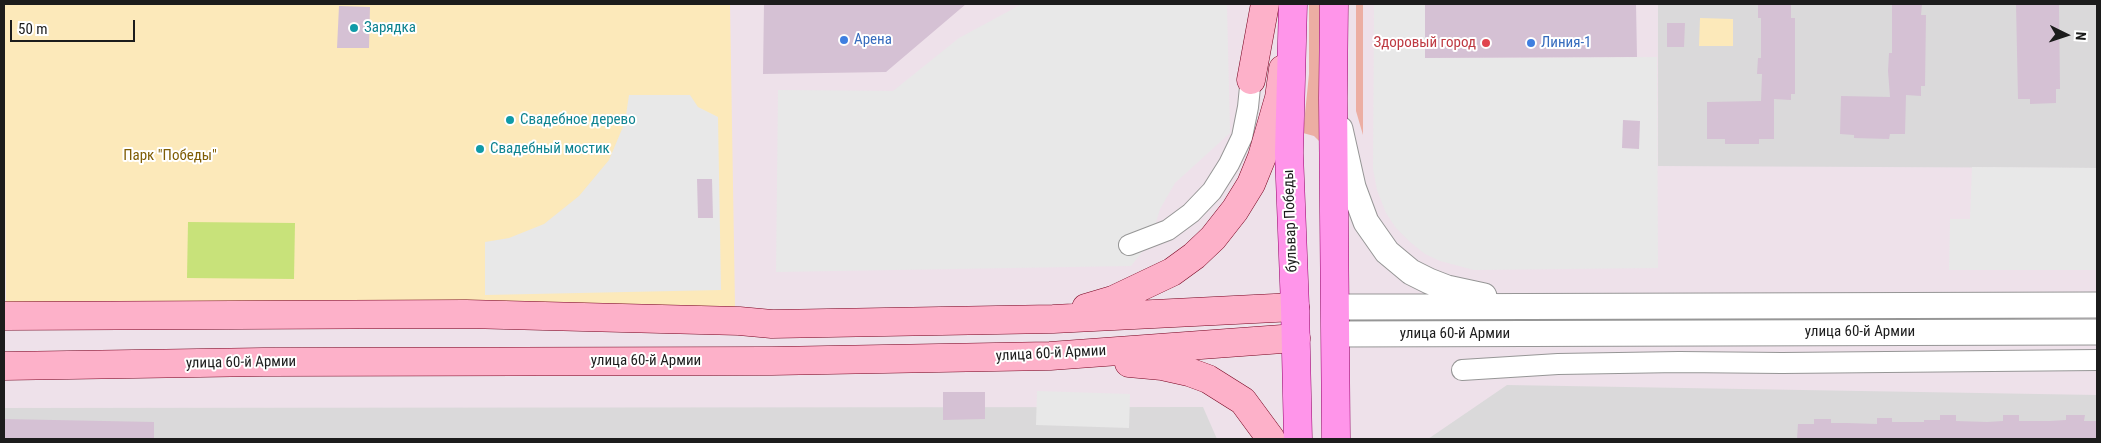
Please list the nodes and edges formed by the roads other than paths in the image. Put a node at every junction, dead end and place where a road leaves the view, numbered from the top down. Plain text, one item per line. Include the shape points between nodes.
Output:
1 (1255, 4) edge
2 (1265, 4) edge
3 (1293, 4) edge
4 (1334, 4) edge
5 (1251, 80) junction
6 (1333, 98) junction
7 (1129, 245) dead end
8 (1780, 305) junction
9 (2097, 305) edge
10 (1523, 306) junction
11 (1295, 307) junction
12 (1335, 307) junction
13 (4, 316) edge
14 (1053, 319) junction
15 (1781, 332) junction
16 (2097, 332) edge
17 (1336, 334) junction
18 (1296, 338) junction
19 (1050, 356) junction
20 (2097, 360) edge
21 (4, 366) edge
22 (1462, 370) dead end
23 (1271, 439) edge
24 (1298, 439) edge
25 (1336, 439) edge

1 - 5 street
2 - 5 main road
3 - 11 main road, бульвар Победы via 1289,152
3 - 14 main road via 1279,98 1262,157 1235,210 1200,250 1172,272 1113,300
4 - 6 main road
5 - 7 street via 1242,137 1212,191 1191,213 1168,230
6 - 10 street via 1353,187 1366,222 1387,252 1411,272 1429,281
6 - 12 main road
8 - 9 street, улица 60-й Армии
8 - 10 street, улица 60-й Армии
8 - 15 street
10 - 12 street, улица 60-й Армии
11 - 12 main road, улица 60-й Армии
11 - 14 main road, улица 60-й Армии
11 - 18 main road, бульвар Победы
12 - 17 main road
13 - 14 main road, улица 60-й Армии via 466,314 772,324
15 - 16 street, улица 60-й Армии
15 - 17 street, улица 60-й Армии
17 - 18 main road, улица 60-й Армии
17 - 25 main road
18 - 19 main road, улица 60-й Армии
18 - 24 main road, бульвар Победы
19 - 21 main road, улица 60-й Армии
19 - 23 main road via 1162,366 1208,379 1243,401
20 - 22 street via 1660,362

